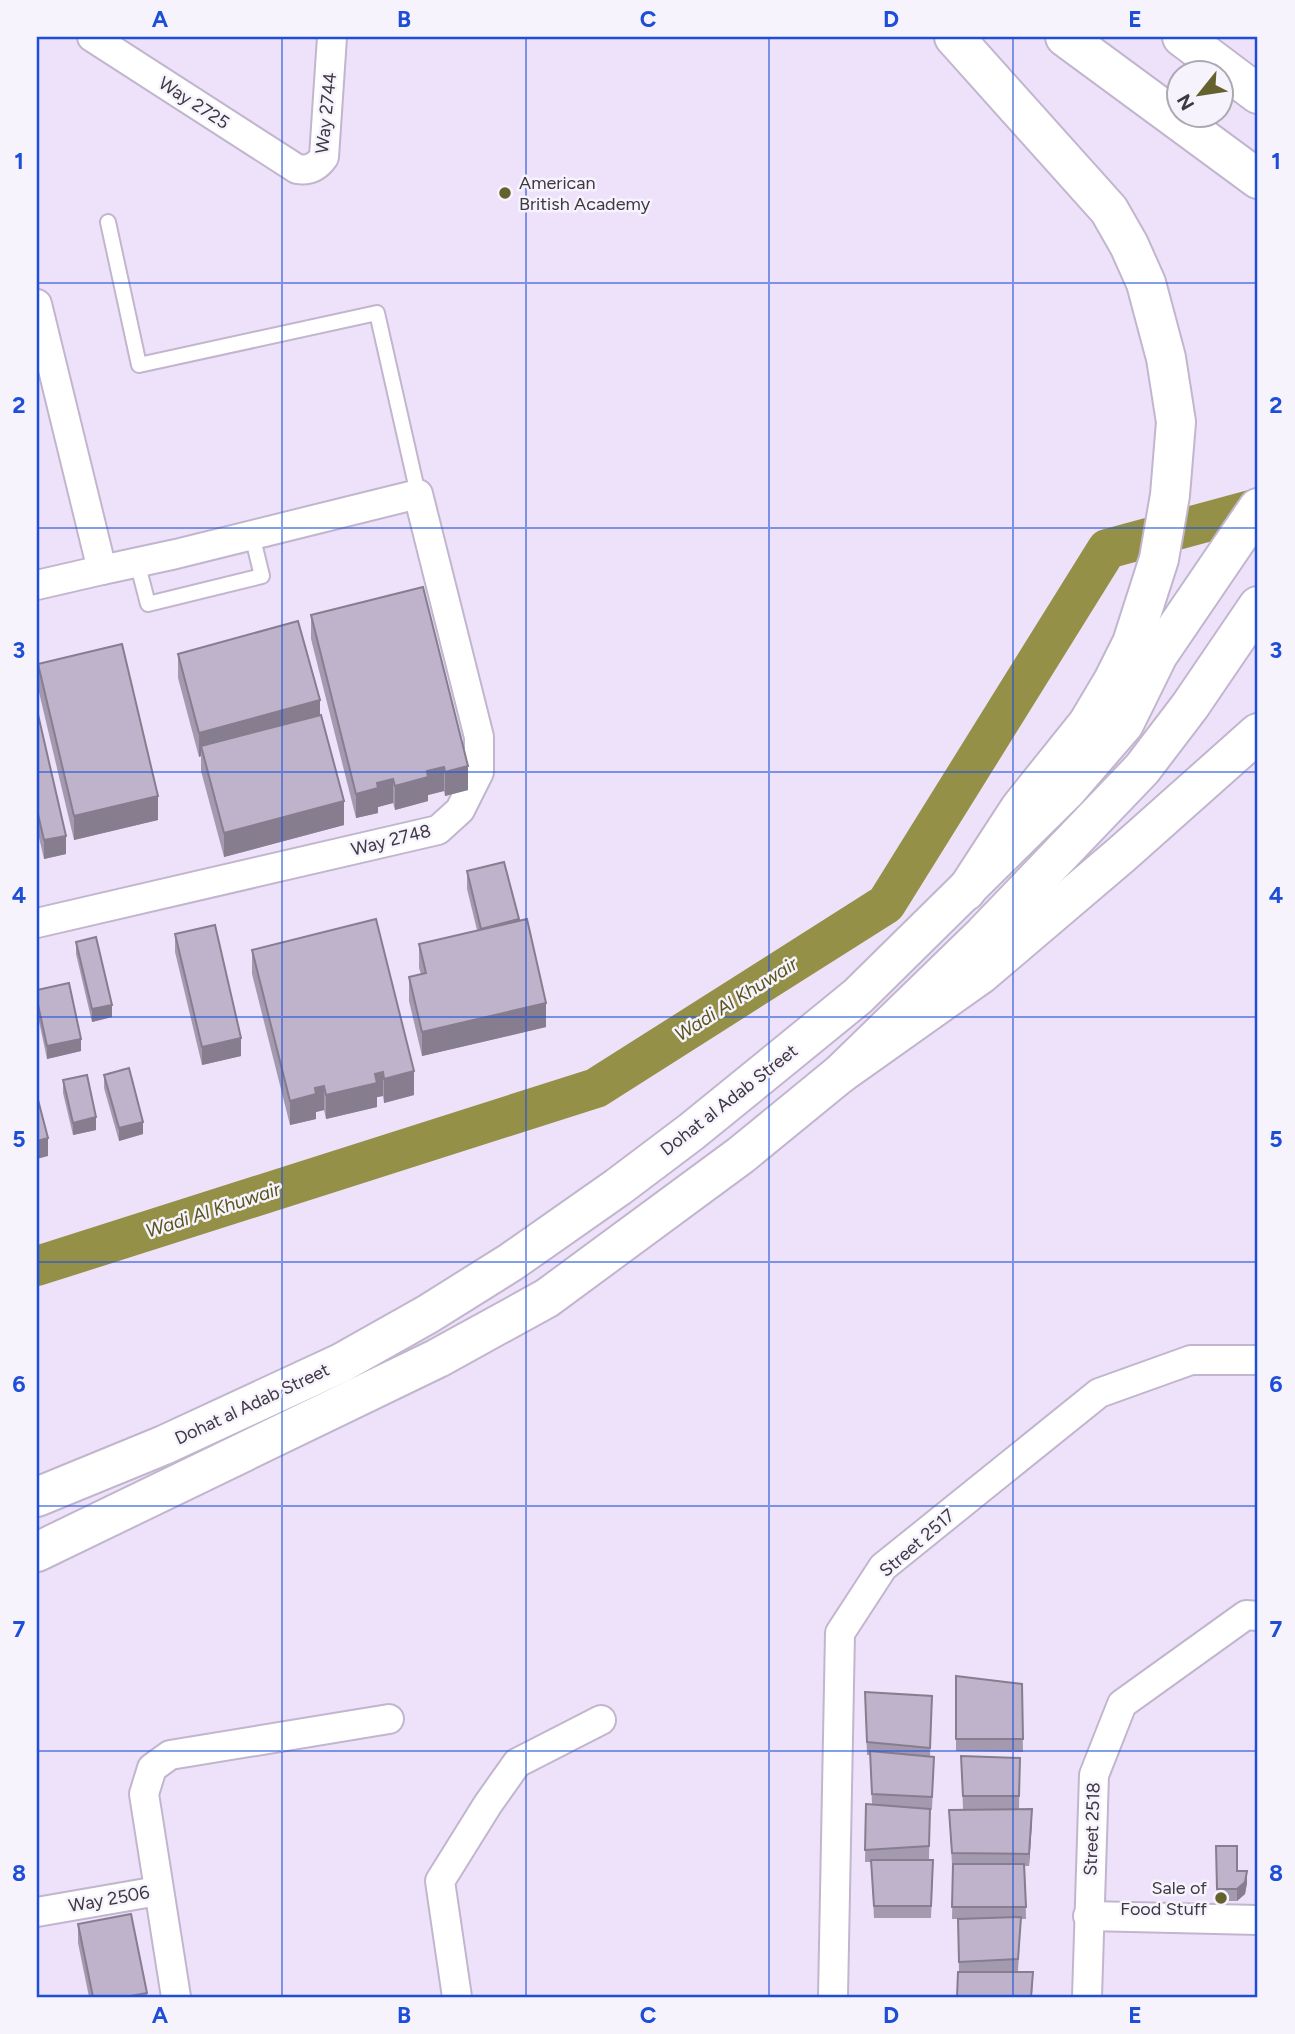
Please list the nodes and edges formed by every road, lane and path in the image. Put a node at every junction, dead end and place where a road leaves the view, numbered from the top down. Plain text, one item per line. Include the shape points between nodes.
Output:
1 (92, 37) edge
2 (332, 37) edge
3 (954, 37) edge
4 (1065, 37) edge
5 (1182, 37) edge
6 (1258, 94) edge
7 (297, 169) joint
8 (1258, 179) edge
9 (108, 222) dead end
10 (37, 304) edge
11 (418, 495) junction
12 (1258, 508) edge
13 (252, 536) junction
14 (137, 562) junction
15 (102, 570) junction
16 (37, 585) edge
17 (1258, 606) edge
18 (1258, 733) edge
19 (966, 891) junction
20 (37, 923) edge
21 (840, 1074) junction
22 (1258, 1360) edge
23 (37, 1497) edge
24 (37, 1552) edge
25 (1258, 1616) edge
26 (389, 1718) dead end
27 (601, 1720) dead end
28 (158, 1891) junction
29 (37, 1912) edge
30 (1088, 1916) junction
31 (1258, 1920) edge
32 (176, 1997) edge
33 (457, 1997) edge
34 (832, 1997) edge
35 (1087, 1997) edge

1 - 7 street, Way 2725
2 - 7 street, Way 2744 via 324,157 316,167
3 - 19 main road via 1109,210 1129,244 1146,282 1166,358 1175,422 1170,495 1159,559 1132,642 1088,723 1020,808
4 - 8 main road
5 - 6 main road
9 - 11 lane via 139,365 377,313
10 - 15 street
11 - 13 street
11 - 20 street, Way 2748 via 479,737 479,772 460,810 438,830
12 - 19 main road, Dohat al Adab Street via 1158,655 1124,724 1066,791
13 - 14 street
13 - 14 lane via 262,576 148,604
14 - 15 street
15 - 16 street
17 - 21 main road via 1142,768 984,934
18 - 21 main road via 981,974
19 - 23 main road, Dohat al Adab Street via 858,996 771,1068 670,1148 511,1262 341,1363 164,1445
21 - 24 main road via 741,1155 547,1298 426,1364
22 - 34 street, Street 2517 via 1191,1360 1099,1394 883,1567 840,1633
25 - 30 street, Street 2518 via 1246,1615 1122,1704 1094,1775
26 - 28 street via 170,1755 152,1768 144,1794
27 - 33 street via 517,1763 440,1881
28 - 29 street, Way 2506
28 - 32 street, Way 2506
30 - 31 street
30 - 35 street, Street 2518

